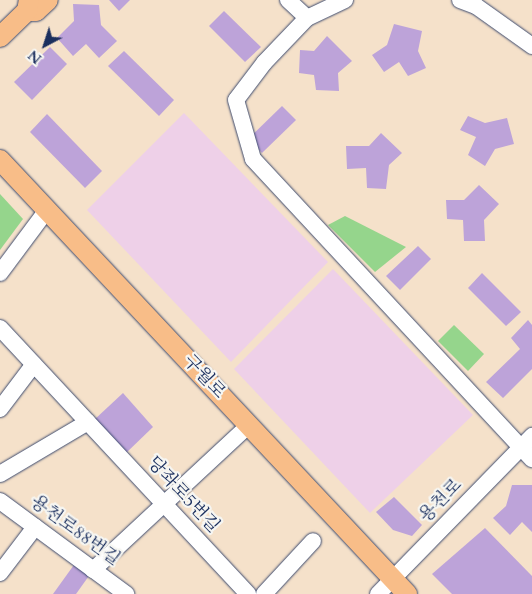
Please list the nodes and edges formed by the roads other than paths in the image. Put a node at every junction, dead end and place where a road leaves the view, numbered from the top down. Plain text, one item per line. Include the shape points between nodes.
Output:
1 (48, 0) edge
2 (288, 0) edge
3 (345, 0) edge
4 (460, 0) edge
5 (479, 3) edge
6 (28, 5) edge
7 (307, 18) junction
8 (0, 37) edge
9 (532, 46) edge
10 (0, 160) edge
11 (47, 210) junction
12 (0, 273) edge
13 (0, 328) edge
14 (34, 364) junction
15 (0, 409) edge
16 (88, 422) junction
17 (249, 425) junction
18 (528, 447) edge
19 (0, 474) edge
20 (0, 501) edge
21 (164, 504) junction
22 (35, 527) junction
23 (313, 541) dead end
24 (94, 570) junction
25 (0, 573) edge
26 (393, 579) junction
27 (126, 594) edge
28 (248, 594) edge
29 (264, 594) edge
30 (378, 594) edge
31 (408, 594) edge

1 - 6 main road via 36,11
2 - 7 street
3 - 7 street
4 - 5 street
5 - 9 street
6 - 8 main road
7 - 18 street via 264,63 236,100 253,159
10 - 11 main road, 구월로
11 - 12 street
11 - 17 main road, 구월로
13 - 14 street, 당좌로5번길
14 - 15 street
14 - 16 street, 당좌로5번길
16 - 19 street
16 - 21 street, 당좌로5번길
17 - 21 street
17 - 26 main road, 구월로
18 - 26 street, 용천로
20 - 22 street, 용천로88번길
21 - 24 street
21 - 28 street, 당좌로5번길
22 - 24 street, 용천로88번길
22 - 25 street
23 - 29 street
24 - 27 street, 용천로88번길
26 - 30 street, 용천로
26 - 31 main road, 구월로

